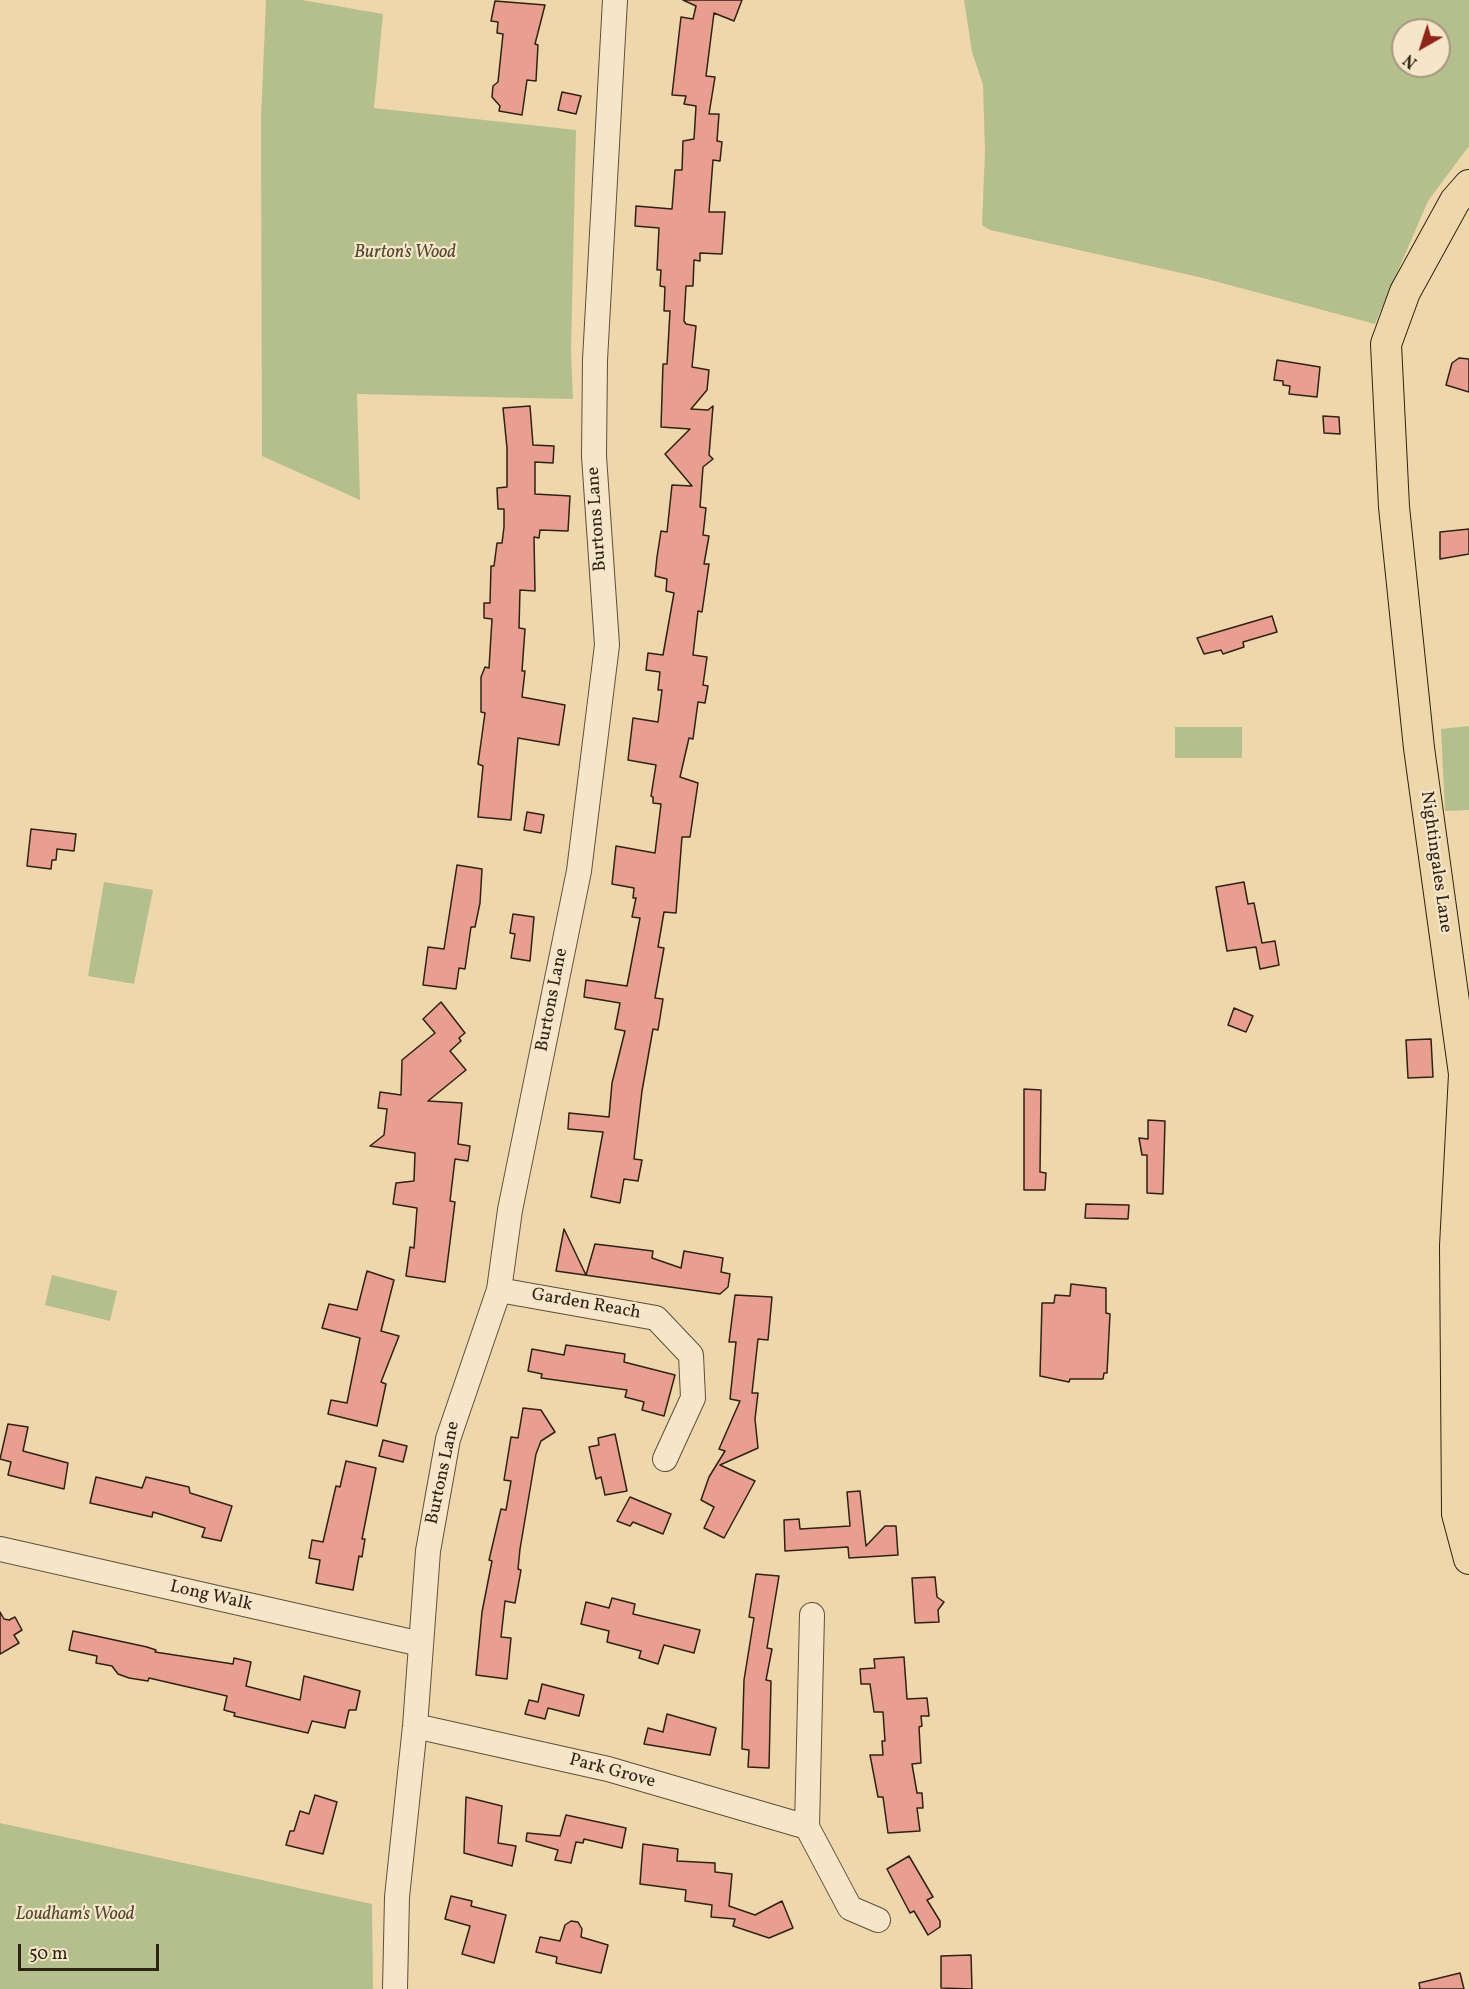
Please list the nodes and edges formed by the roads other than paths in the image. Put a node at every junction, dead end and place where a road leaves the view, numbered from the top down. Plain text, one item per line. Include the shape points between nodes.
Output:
1 (615, 0) edge
2 (1469, 184) edge
3 (499, 1290) junction
4 (665, 1459) dead end
5 (0, 1550) edge
6 (1469, 1559) edge
7 (812, 1615) dead end
8 (422, 1644) junction
9 (415, 1726) junction
10 (807, 1827) junction
11 (878, 1920) dead end
12 (395, 1989) edge

1 - 3 street, Burtons Lane via 595,360 594,456 607,645 579,871 510,1210
2 - 6 main road, Nightingales Lane via 1455,201 1405,291 1386,344 1394,507 1419,748 1464,1074 1455,1246 1457,1514
3 - 4 street, Garden Reach via 656,1318 691,1355 693,1398
3 - 8 street, Burtons Lane via 448,1439 428,1551
5 - 8 street, Long Walk
7 - 10 street
8 - 9 street, Burtons Lane
9 - 10 street, Park Grove via 608,1769
9 - 12 street, Burtons Lane via 397,1897
10 - 11 street via 850,1908

